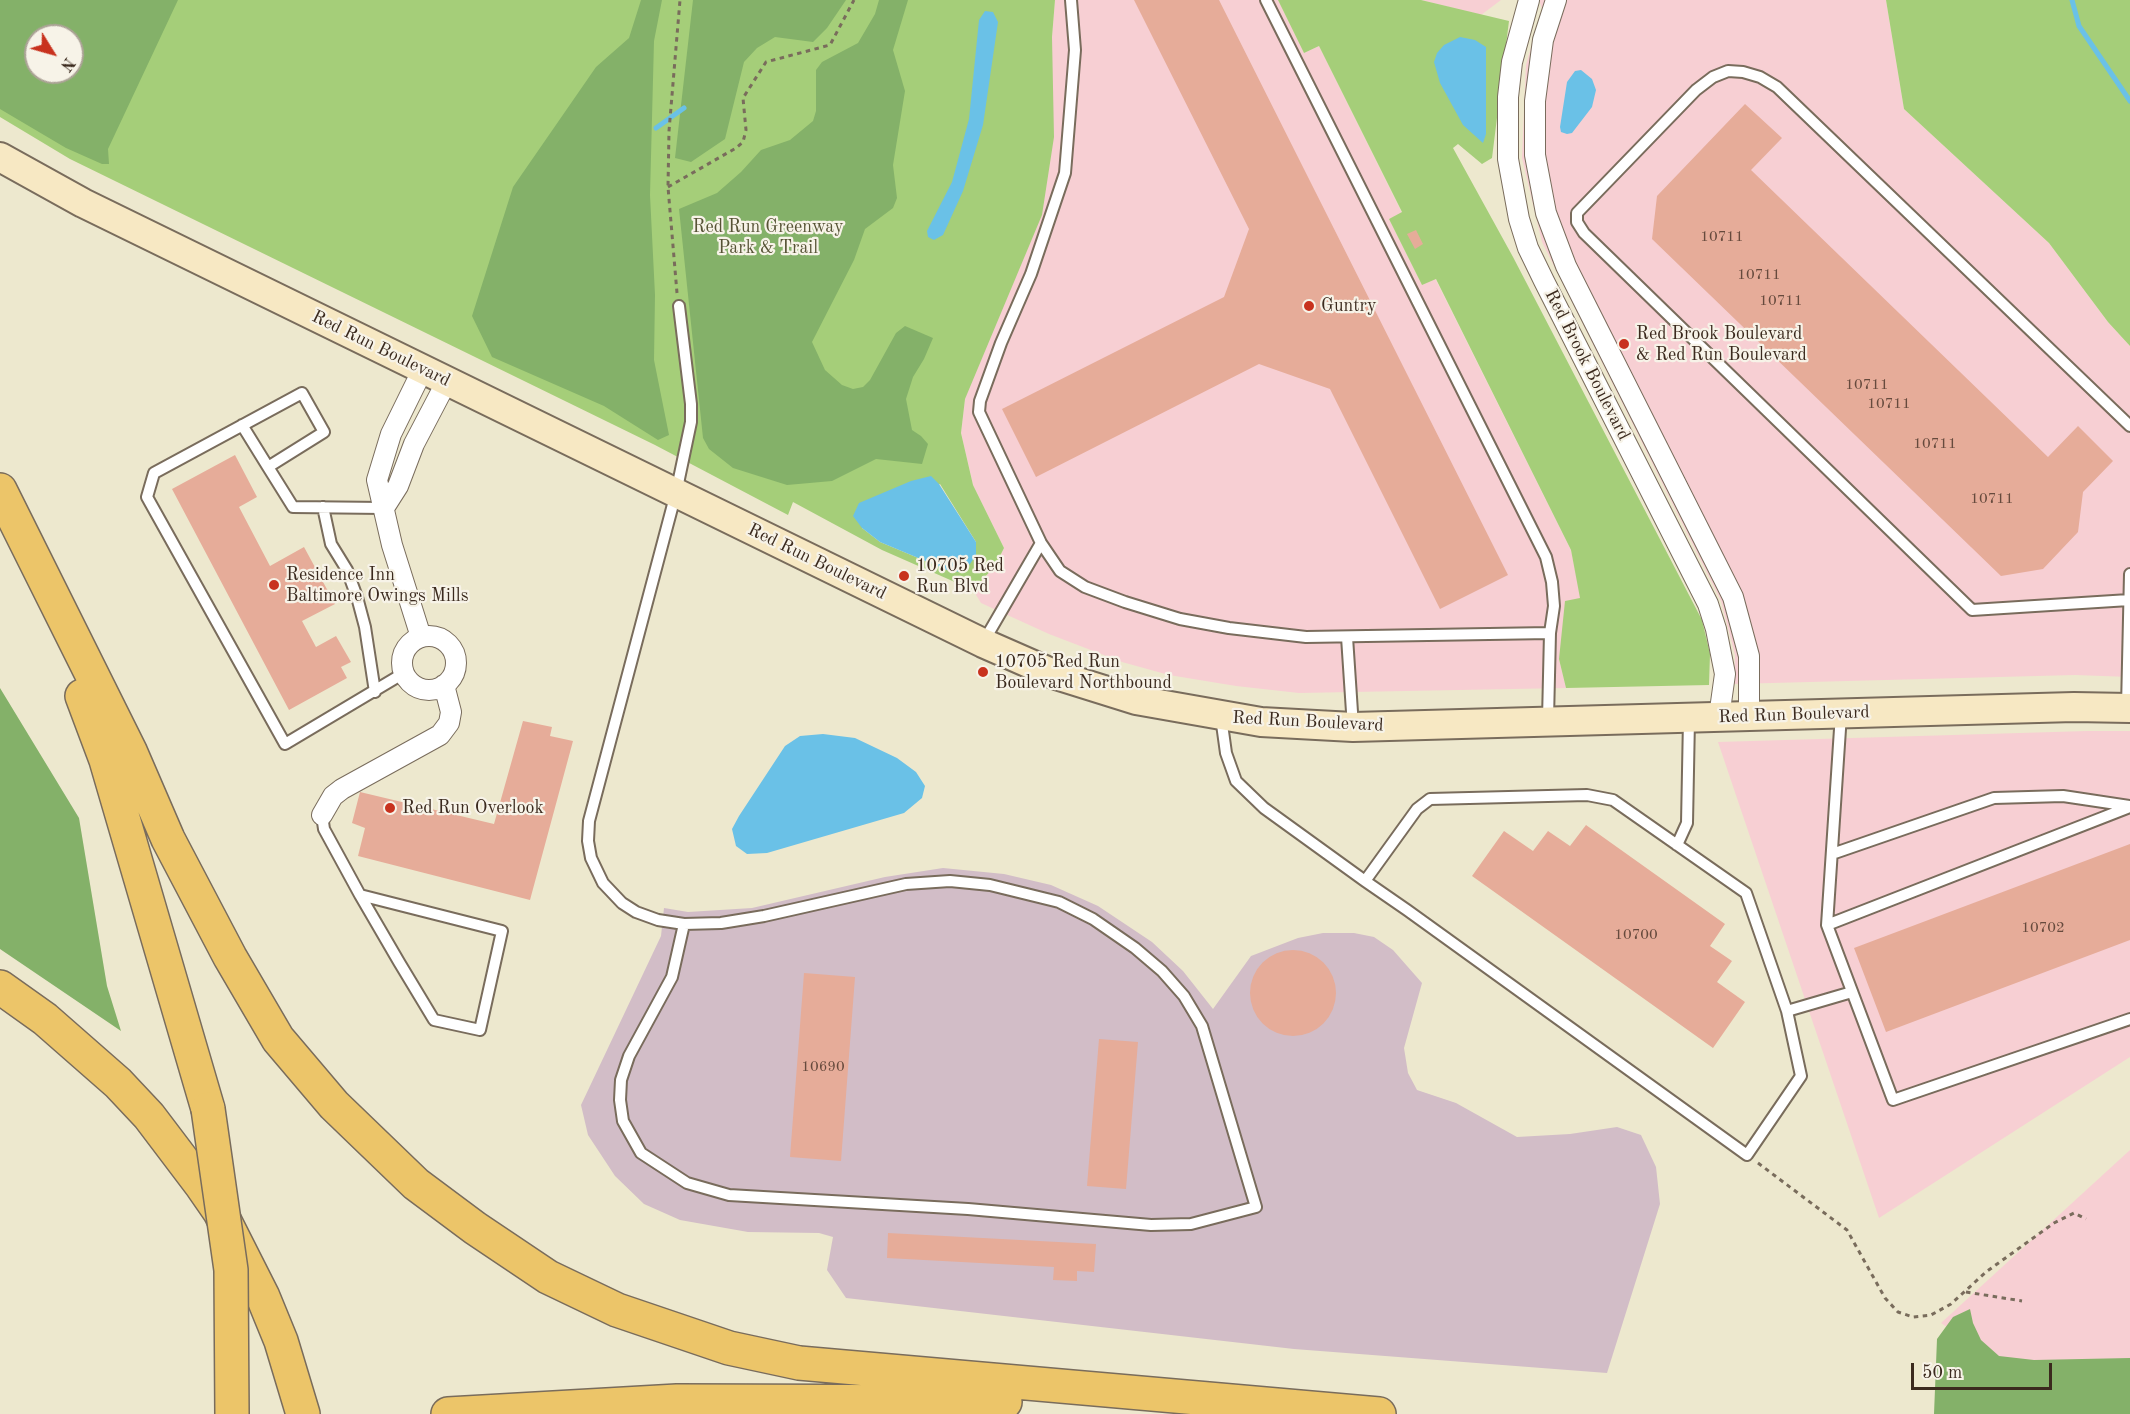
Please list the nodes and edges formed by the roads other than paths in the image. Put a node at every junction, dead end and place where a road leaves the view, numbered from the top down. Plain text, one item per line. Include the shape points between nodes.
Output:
1 (1071, 0) edge
2 (1266, 0) edge
3 (1529, 0) edge
4 (1556, 0) edge
5 (0, 157) edge
6 (678, 306) road end
7 (435, 375) junction
8 (242, 425) junction
9 (2130, 426) edge
10 (268, 467) junction
11 (0, 490) edge
12 (676, 493) junction
13 (323, 507) junction
14 (384, 508) junction
15 (20, 532) junction
16 (1041, 543) junction
17 (2130, 574) edge
18 (2129, 600) edge
19 (1550, 633) junction
20 (421, 637) junction
21 (1347, 637) junction
22 (983, 643) junction
23 (404, 673) junction
24 (444, 685) junction
25 (375, 692) junction
26 (2128, 708) edge
27 (1841, 714) junction
28 (1221, 717) junction
29 (1719, 717) junction
30 (1749, 717) junction
31 (1689, 718) junction
32 (1548, 722) junction
33 (1353, 727) junction
34 (2130, 806) edge
35 (322, 815) joint
36 (1677, 845) junction
37 (1832, 855) junction
38 (1365, 881) junction
39 (360, 895) junction
40 (684, 924) junction
41 (1827, 925) junction
42 (0, 987) edge
43 (1852, 992) junction
44 (1787, 1011) junction
45 (2130, 1019) edge
46 (232, 1414) edge
47 (303, 1414) edge
48 (448, 1414) edge
49 (1312, 1414) edge
50 (1379, 1414) edge

1 - 16 lane via 1075,50 1065,172 979,412
2 - 19 lane via 1546,557 1554,606
3 - 29 street, Red Brook Boulevard via 1512,62 1508,97 1508,159 1519,219 1544,281 1708,604 1725,674
4 - 30 street, Red Brook Boulevard via 1543,40 1535,101 1535,155 1546,213 1566,266 1733,597 1749,656
5 - 7 main road, Red Run Boulevard via 58,191
6 - 12 lane via 691,422
7 - 12 main road, Red Run Boulevard
7 - 14 street via 398,486
8 - 10 lane
8 - 10 lane via 302,393 324,432
8 - 25 lane via 154,473 147,497 285,744
9 - 18 lane via 1777,87 1760,77 1728,71 1705,84 1577,213 1577,222 1584,232 1972,610
10 - 13 lane via 293,507
11 - 15 highway
12 - 22 main road, Red Run Boulevard
12 - 40 lane via 593,801 588,841 598,875 622,903 646,917
13 - 14 lane
13 - 25 lane via 331,544 357,597
14 - 20 street via 402,583
15 - 46 highway, bridge via 106,760 208,1109 231,1270
15 - 50 highway via 130,750 168,839 278,1039 334,1105 416,1184 548,1276 617,1310 729,1348 799,1363
16 - 21 lane via 1060,571 1085,587 1180,619 1306,637
16 - 22 lane
17 - 18 lane
18 - 26 lane
19 - 21 lane
19 - 32 lane
20 - 23 street via 406,647
20 - 24 street via 438,638 451,648 454,672
21 - 33 lane
22 - 28 main road, Red Run Boulevard via 1095,688
23 - 24 street via 421,689
23 - 25 lane
24 - 35 street via 451,712 440,735 342,789
26 - 27 main road, Red Run Boulevard
27 - 30 main road, Red Run Boulevard
27 - 37 lane
28 - 33 main road, Red Run Boulevard
28 - 38 lane via 1226,753 1236,780 1263,808
29 - 30 main road, Red Run Boulevard
29 - 31 main road, Red Run Boulevard
31 - 32 main road, Red Run Boulevard
31 - 36 lane via 1687,823
32 - 33 main road, Red Run Boulevard
34 - 37 lane via 2063,796 1994,798
34 - 41 lane
35 - 39 lane via 324,829
36 - 38 lane via 1613,800 1587,795 1430,799 1417,809
36 - 44 lane via 1746,893
37 - 41 lane
38 - 44 lane via 1747,1155 1801,1076
39 - 39 lane via 434,1020 480,1030 502,931
40 - 40 lane via 672,977 629,1056 621,1080 620,1100 623,1121 641,1153 687,1183 729,1195 1151,1225 1191,1224 1256,1207 1202,1026 1184,996 1135,948 1059,902 990,885 950,881 906,884 721,924
41 - 43 lane
42 - 47 highway via 45,1019 118,1083 149,1116 202,1186 220,1212 263,1297
43 - 44 lane
43 - 45 lane via 1893,1100
48 - 49 highway via 677,1401 820,1400

